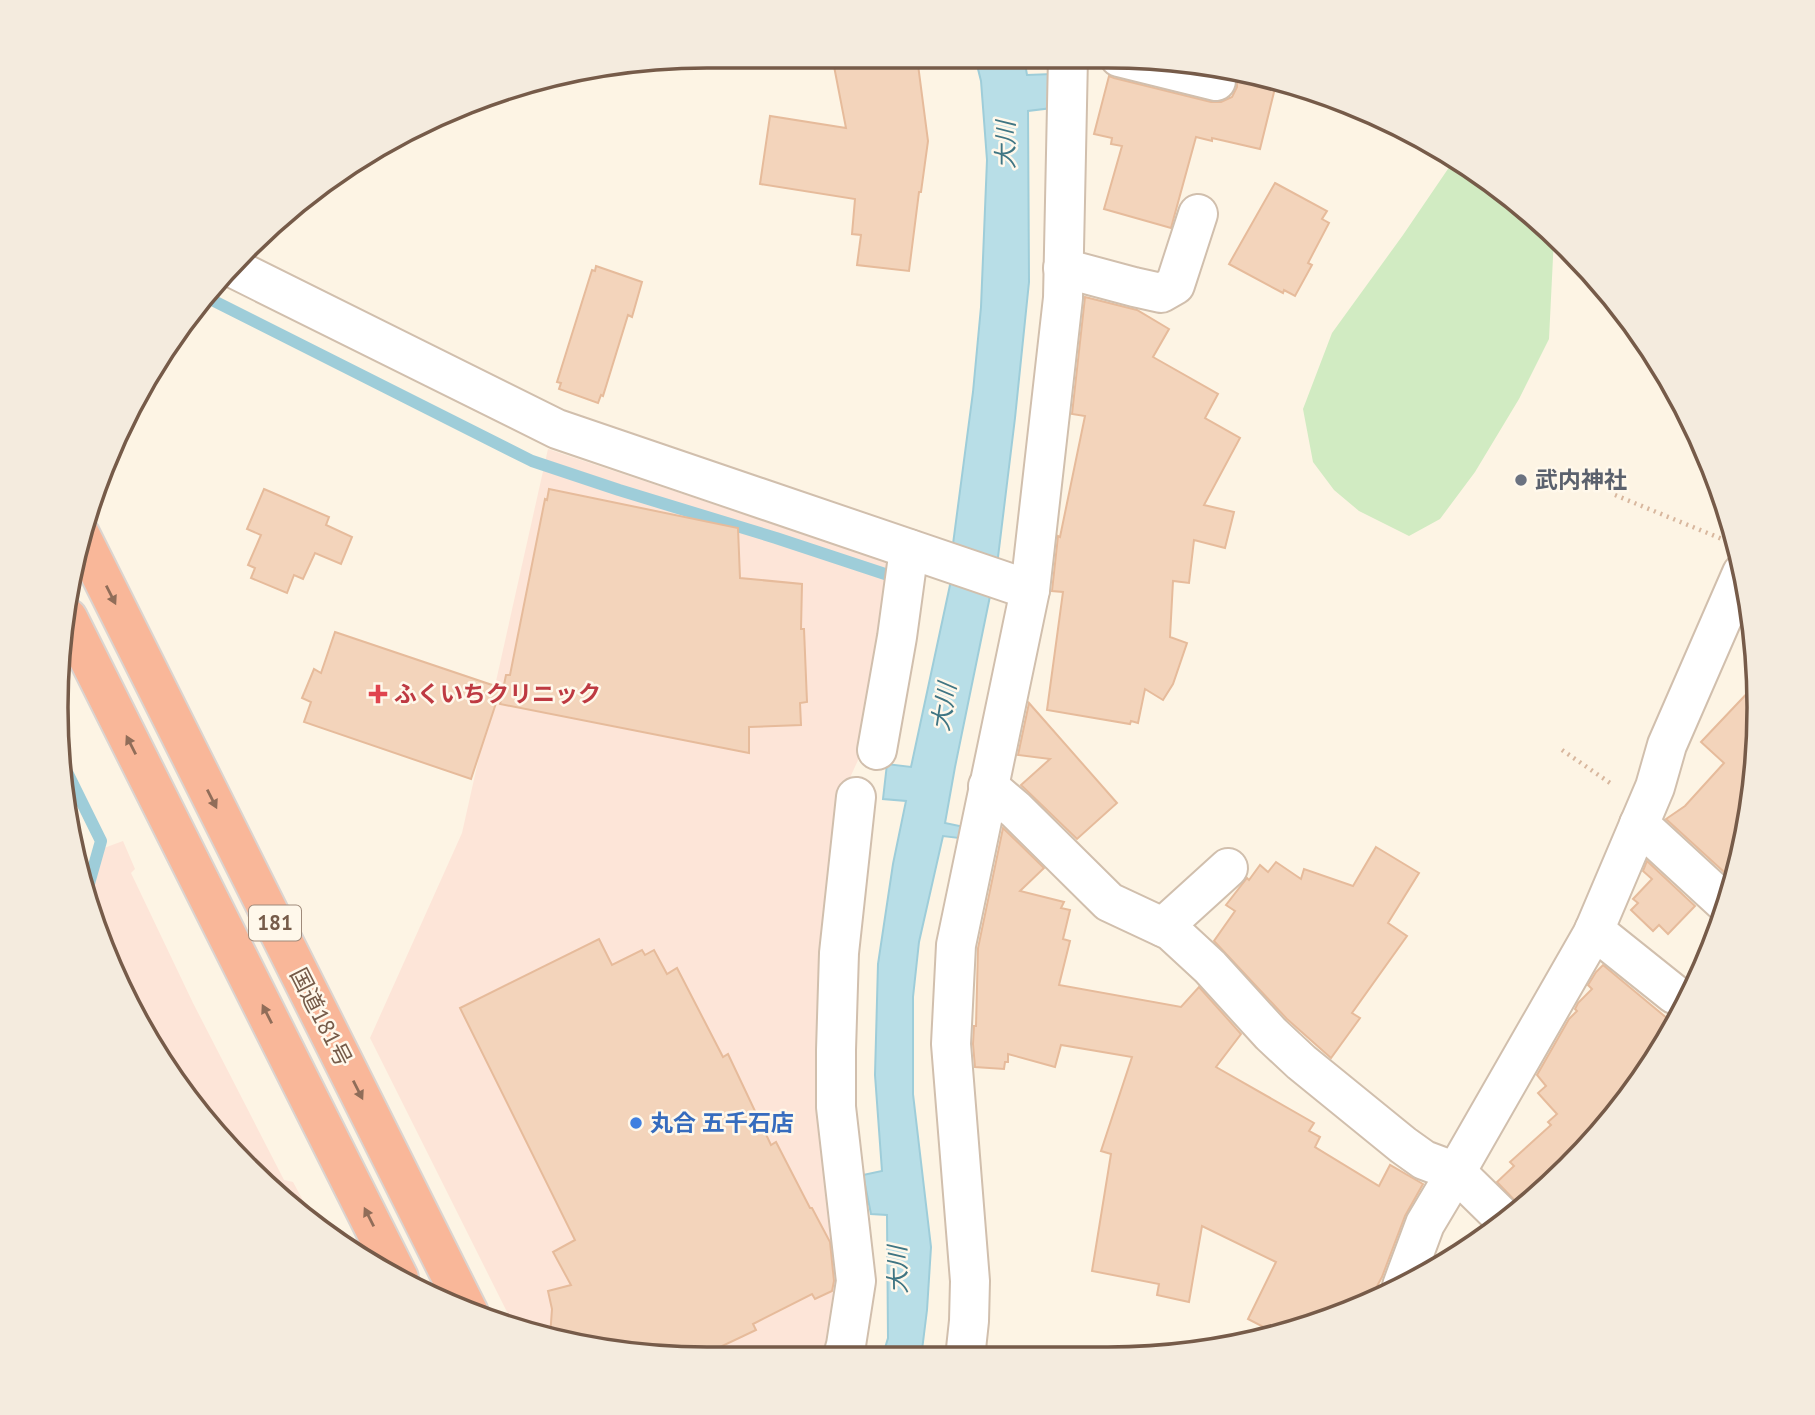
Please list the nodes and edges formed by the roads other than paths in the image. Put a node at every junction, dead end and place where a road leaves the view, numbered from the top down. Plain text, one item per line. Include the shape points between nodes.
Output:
1 (1068, 68) edge
2 (1190, 74) edge
3 (1216, 80) dead end
4 (1198, 214) dead end
5 (1063, 268) junction
6 (240, 272) edge
7 (909, 549) junction
8 (88, 550) edge
9 (1730, 565) edge
10 (1016, 585) junction
11 (74, 629) edge
12 (877, 750) dead end
13 (988, 786) junction
14 (856, 797) dead end
15 (1642, 816) junction
16 (1228, 868) dead end
17 (1718, 896) edge
18 (1163, 927) junction
19 (1594, 930) junction
20 (1674, 994) dead end
21 (1456, 1172) junction
22 (1499, 1214) edge
23 (384, 1259) edge
24 (1407, 1272) edge
25 (461, 1297) edge
26 (845, 1347) edge
27 (966, 1347) edge

1 - 5 street
2 - 3 street
4 - 5 street via 1175,285 1161,293
5 - 10 street via 1061,312
6 - 7 street via 557,429
7 - 10 street
7 - 12 street
8 -> 25 highway, 国道181号 / 181
9 - 15 street
10 - 13 street
23 -> 11 highway, 国道181号 / 181
13 - 18 street via 1109,902
13 - 27 street via 956,945 951,1044 970,1281
14 - 26 street via 839,953 836,1050 836,1107 856,1281
15 - 17 street
15 - 19 street
16 - 18 street
18 - 21 street via 1210,967 1301,1062 1424,1160
19 - 20 street
19 - 21 street
21 - 22 street
21 - 24 street via 1425,1224

